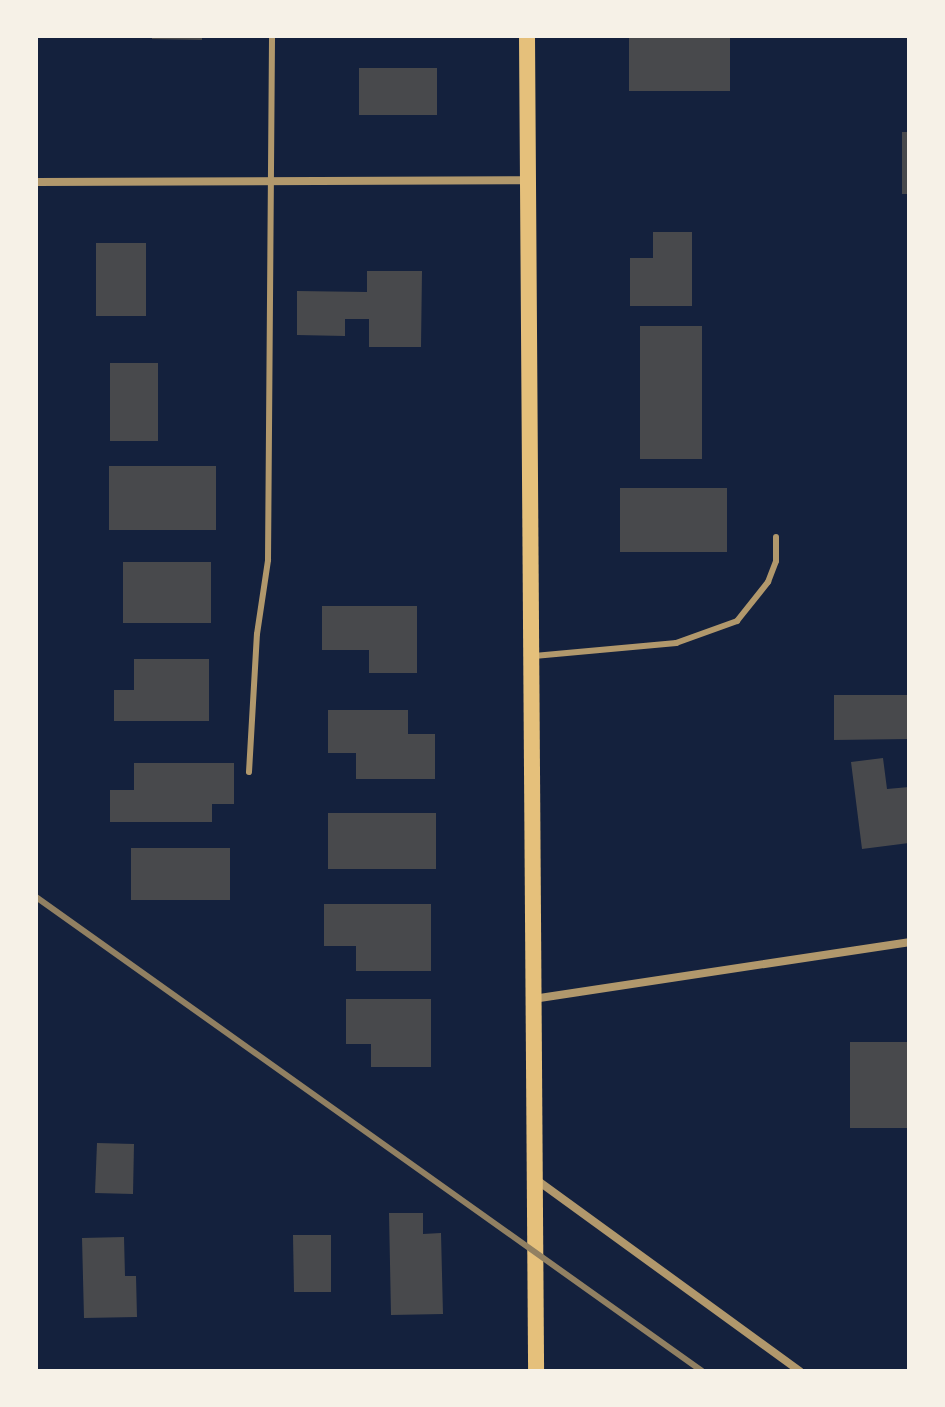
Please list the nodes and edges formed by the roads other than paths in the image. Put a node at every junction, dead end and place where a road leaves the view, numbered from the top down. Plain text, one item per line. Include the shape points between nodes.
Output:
1 (272, 36) edge
2 (527, 36) edge
3 (527, 180) junction
4 (273, 181) junction
5 (36, 182) edge
6 (776, 537) dead end
7 (530, 656) junction
8 (249, 772) dead end
9 (909, 942) edge
10 (533, 999) junction
11 (533, 1178) junction
12 (536, 1371) edge
13 (800, 1371) edge

1 - 4 lane
2 - 3 main road
3 - 4 street
3 - 7 main road
4 - 5 street
4 - 8 lane via 268,560 257,634
6 - 7 lane via 776,561 768,582 737,621 676,643
7 - 10 main road
9 - 10 street
10 - 11 main road
11 - 12 main road
11 - 13 street

